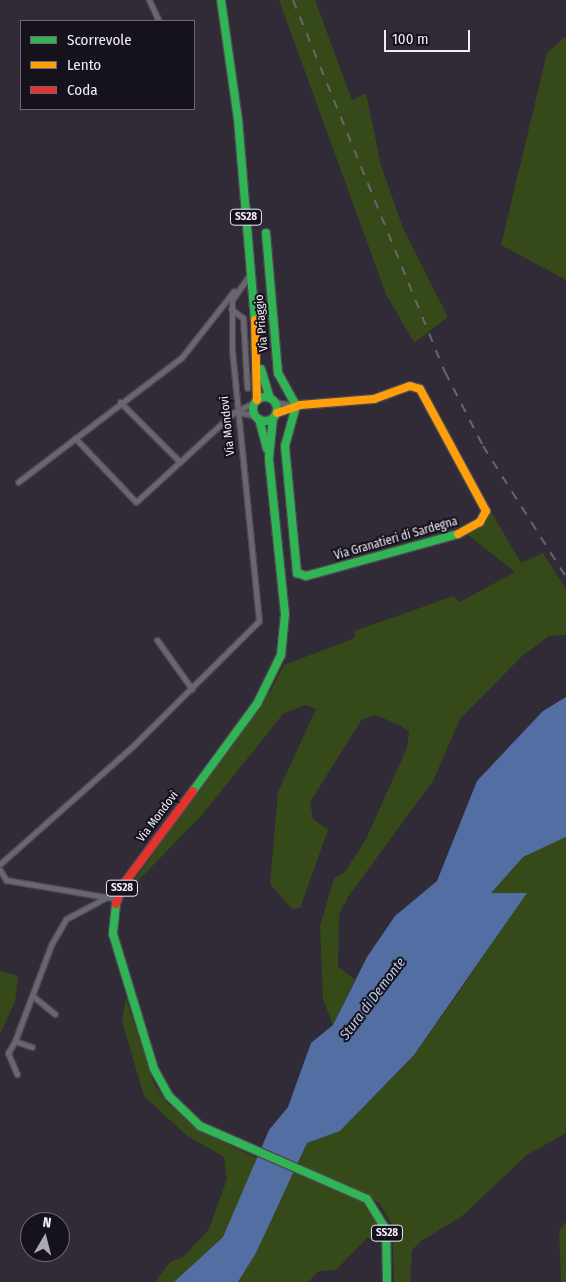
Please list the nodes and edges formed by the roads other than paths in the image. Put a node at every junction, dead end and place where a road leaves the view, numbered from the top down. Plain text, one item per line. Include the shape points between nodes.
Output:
1 (149, 0) edge
2 (221, 0) edge
3 (159, 20) edge
4 (266, 234) dead end
5 (251, 273) junction
6 (236, 289) junction
7 (231, 309) junction
8 (258, 354) junction
9 (247, 388) dead end
10 (273, 400) junction
11 (256, 401) junction
12 (120, 402) junction
13 (296, 406) junction
14 (237, 412) junction
15 (275, 416) junction
16 (258, 418) junction
17 (75, 438) junction
18 (269, 458) junction
19 (180, 462) junction
20 (18, 482) dead end
21 (157, 640) dead end
22 (192, 689) junction
23 (0, 864) edge
24 (0, 870) edge
25 (107, 897) junction
26 (117, 900) junction
27 (34, 997) junction
28 (55, 1014) dead end
29 (16, 1041) junction
30 (32, 1048) dead end
31 (16, 1074) dead end
32 (387, 1282) edge

1 - 3 street
2 - 5 main road, SS28 via 238,119
4 - 13 main road, Via Priaggio via 278,373
5 - 6 street, Via Mondovì
5 - 8 main road, SS28
6 - 7 street, Via Mondovì
6 - 12 street via 182,357
7 - 9 street, Via Mondovì via 242,318
7 - 14 street, Via Mondovì
8 - 10 main road, SS28
8 - 11 main road, SS28
10 - 11 main road
10 - 13 street, Via Granatieri di Sardegna
10 - 15 main road, SS28
11 - 14 street
11 - 16 main road, SS28
12 - 17 street
12 - 19 street
13 - 13 main road, Via Granatieri di Sardegna via 285,446 296,573 306,576 412,547 465,532 480,522 486,511 483,502 420,389 410,386 374,399
13 - 15 main road, Via Granatieri di Sardegna
14 - 16 street
14 - 19 street
14 - 22 street, Via Mondovì via 259,621
15 - 16 main road, Via Granatieri di Sardegna
15 - 18 main road, Via Mondovì / SS28
16 - 18 main road, Via Mondovì / SS28
17 - 19 street via 136,502
17 - 20 street
18 - 26 main road, Via Mondovì / SS28 via 285,614 275,672 257,704 131,872
21 - 22 street
22 - 23 street, Via Mondovì via 71,804
24 - 25 street via 6,880
25 - 26 street
25 - 27 street via 66,919 51,945
26 - 32 main road, Via Mondovì / SS28 via 113,922 116,947 161,1083 191,1119 256,1152 360,1195 379,1212 386,1229
27 - 28 street
27 - 29 street
29 - 30 street
29 - 31 street via 8,1053

